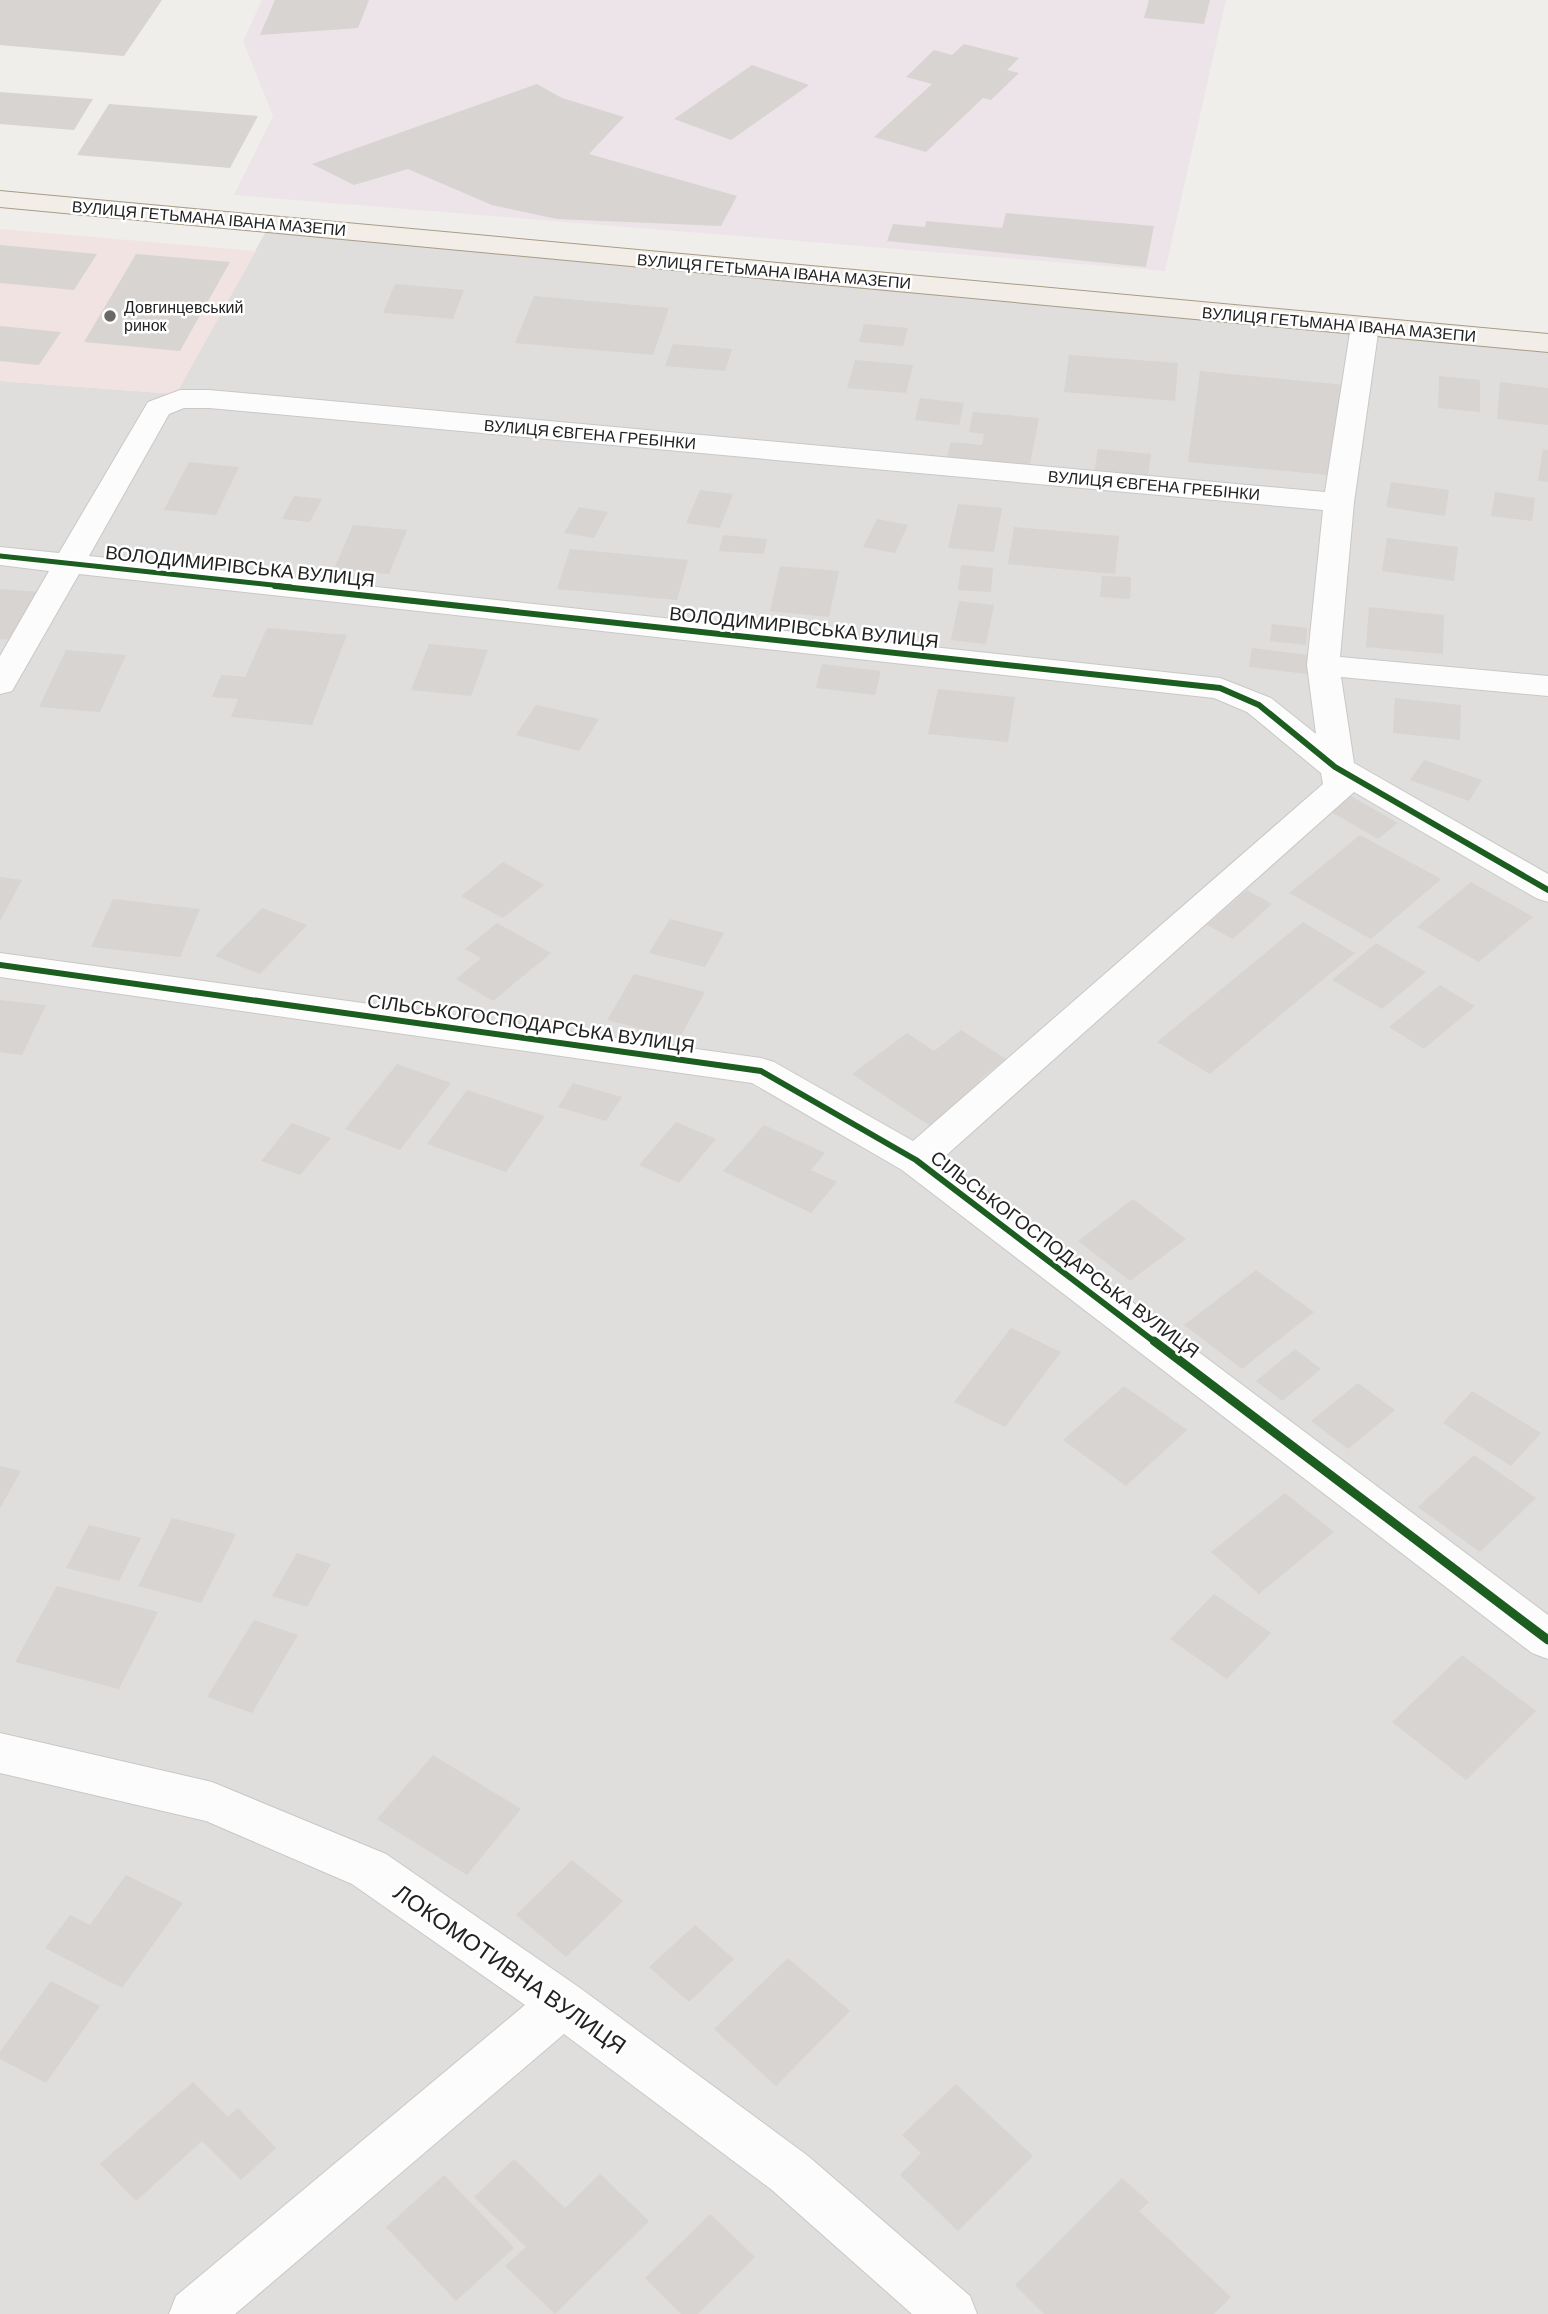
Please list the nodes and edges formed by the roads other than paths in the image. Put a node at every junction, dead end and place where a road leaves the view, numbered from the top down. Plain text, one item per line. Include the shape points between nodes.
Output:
1 (0, 199) edge
2 (1365, 326) junction
3 (1548, 344) edge
4 (1339, 502) junction
5 (0, 556) edge
6 (69, 564) junction
7 (1323, 665) junction
8 (0, 684) edge
9 (1548, 687) edge
10 (1335, 767) junction
11 (1548, 890) edge
12 (0, 965) edge
13 (916, 1160) junction
14 (1548, 1640) edge
15 (0, 1753) edge
16 (564, 2004) junction
17 (195, 2314) edge
18 (951, 2314) edge

1 - 2 main road, ВУЛИЦЯ ГЕТЬМАНА ІВАНА МАЗЕПИ
2 - 3 main road, ВУЛИЦЯ ГЕТЬМАНА ІВАНА МАЗЕПИ
2 - 4 street
4 - 6 street, ВУЛИЦЯ ЄВГЕНА ГРЕБІНКИ via 180,399 158,408
4 - 7 street
5 - 6 street, ВОЛОДИМИРІВСЬКА ВУЛИЦЯ
6 - 8 street, ВУЛИЦЯ ЄВГЕНА ГРЕБІНКИ
6 - 10 street, ВОЛОДИМИРІВСЬКА ВУЛИЦЯ via 1220,688 1259,705
7 - 9 street
7 - 10 street
10 - 11 street, ВОЛОДИМИРІВСЬКА ВУЛИЦЯ
10 - 13 street via 1340,787
12 - 13 street, СІЛЬСЬКОГОСПОДАРСЬКА ВУЛИЦЯ via 761,1071
13 - 14 street, СІЛЬСЬКОГОСПОДАРСЬКА ВУЛИЦЯ
15 - 16 street, ЛОКОМОТИВНА ВУЛИЦЯ via 212,1802 369,1869
16 - 17 street
16 - 18 street, ЛОКОМОТИВНА ВУЛИЦЯ via 790,2173

